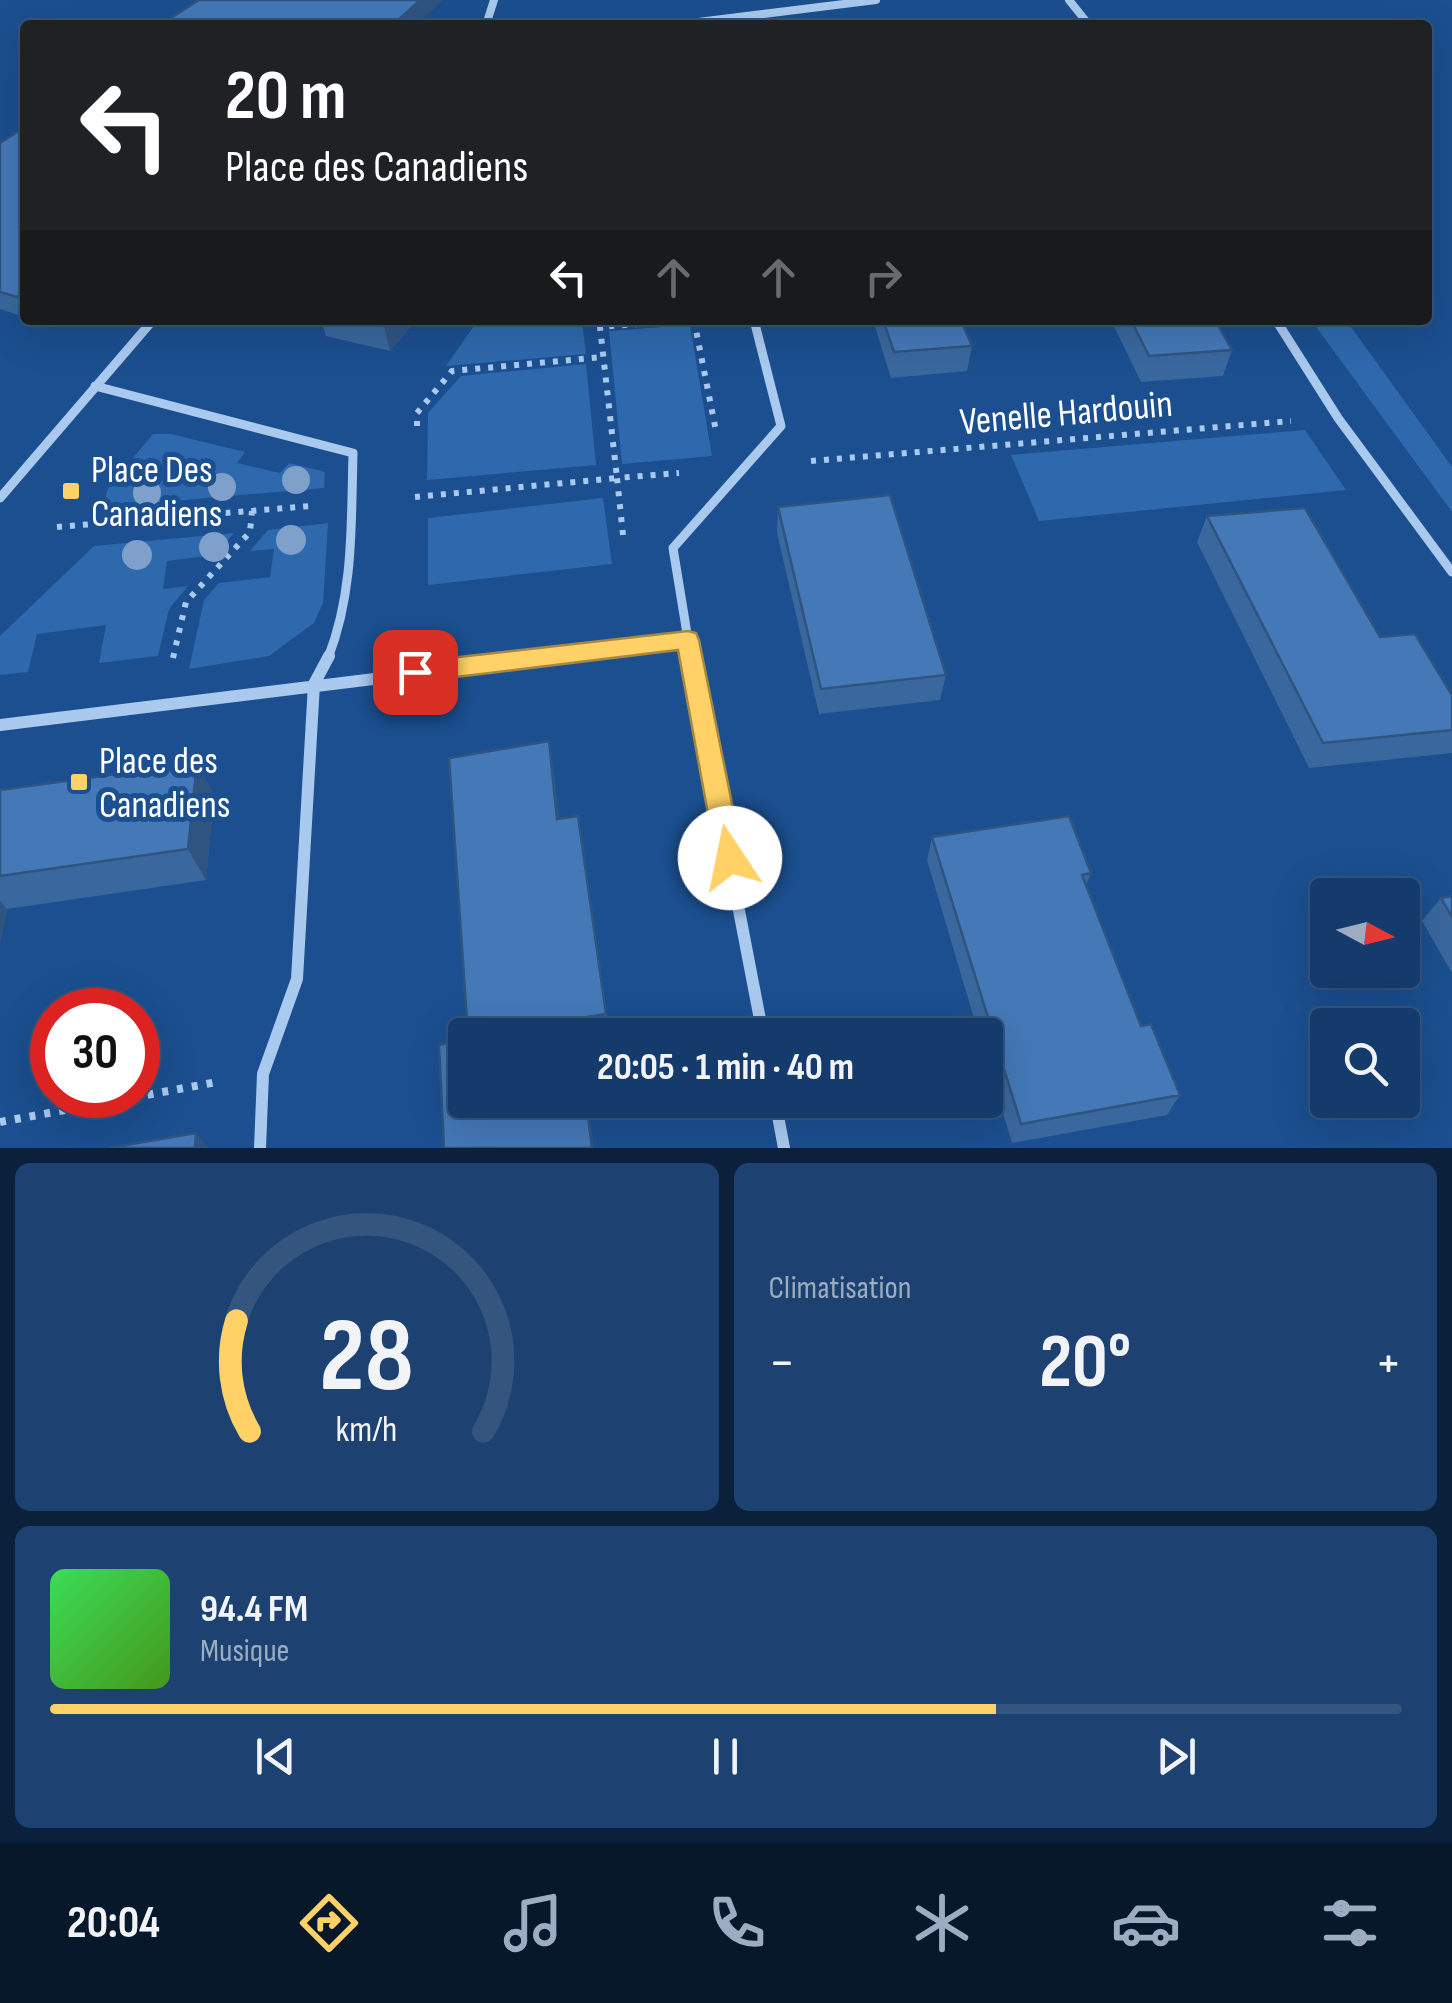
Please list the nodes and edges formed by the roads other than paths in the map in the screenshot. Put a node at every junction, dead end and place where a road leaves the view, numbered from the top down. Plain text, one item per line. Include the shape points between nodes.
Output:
1 (876, 0) edge
2 (1069, 0) edge
3 (714, 20) edge
4 (1084, 20) edge
5 (149, 325) edge
6 (755, 325) edge
7 (1279, 325) edge
8 (95, 386) junction
9 (0, 498) edge
10 (1452, 572) edge
11 (688, 640) junction
12 (314, 684) junction
13 (0, 725) edge
14 (759, 1018) edge
15 (778, 1118) edge
16 (260, 1148) edge
17 (784, 1148) edge

1 - 3 street
2 - 4 street
5 - 8 street
6 - 11 street via 781,426 673,548
7 - 10 street via 1338,418
8 - 9 street
8 - 12 street via 353,452 348,600 334,652
11 - 12 street
11 - 14 street
12 - 13 street
12 - 16 street via 297,980 263,1074
15 - 17 street

